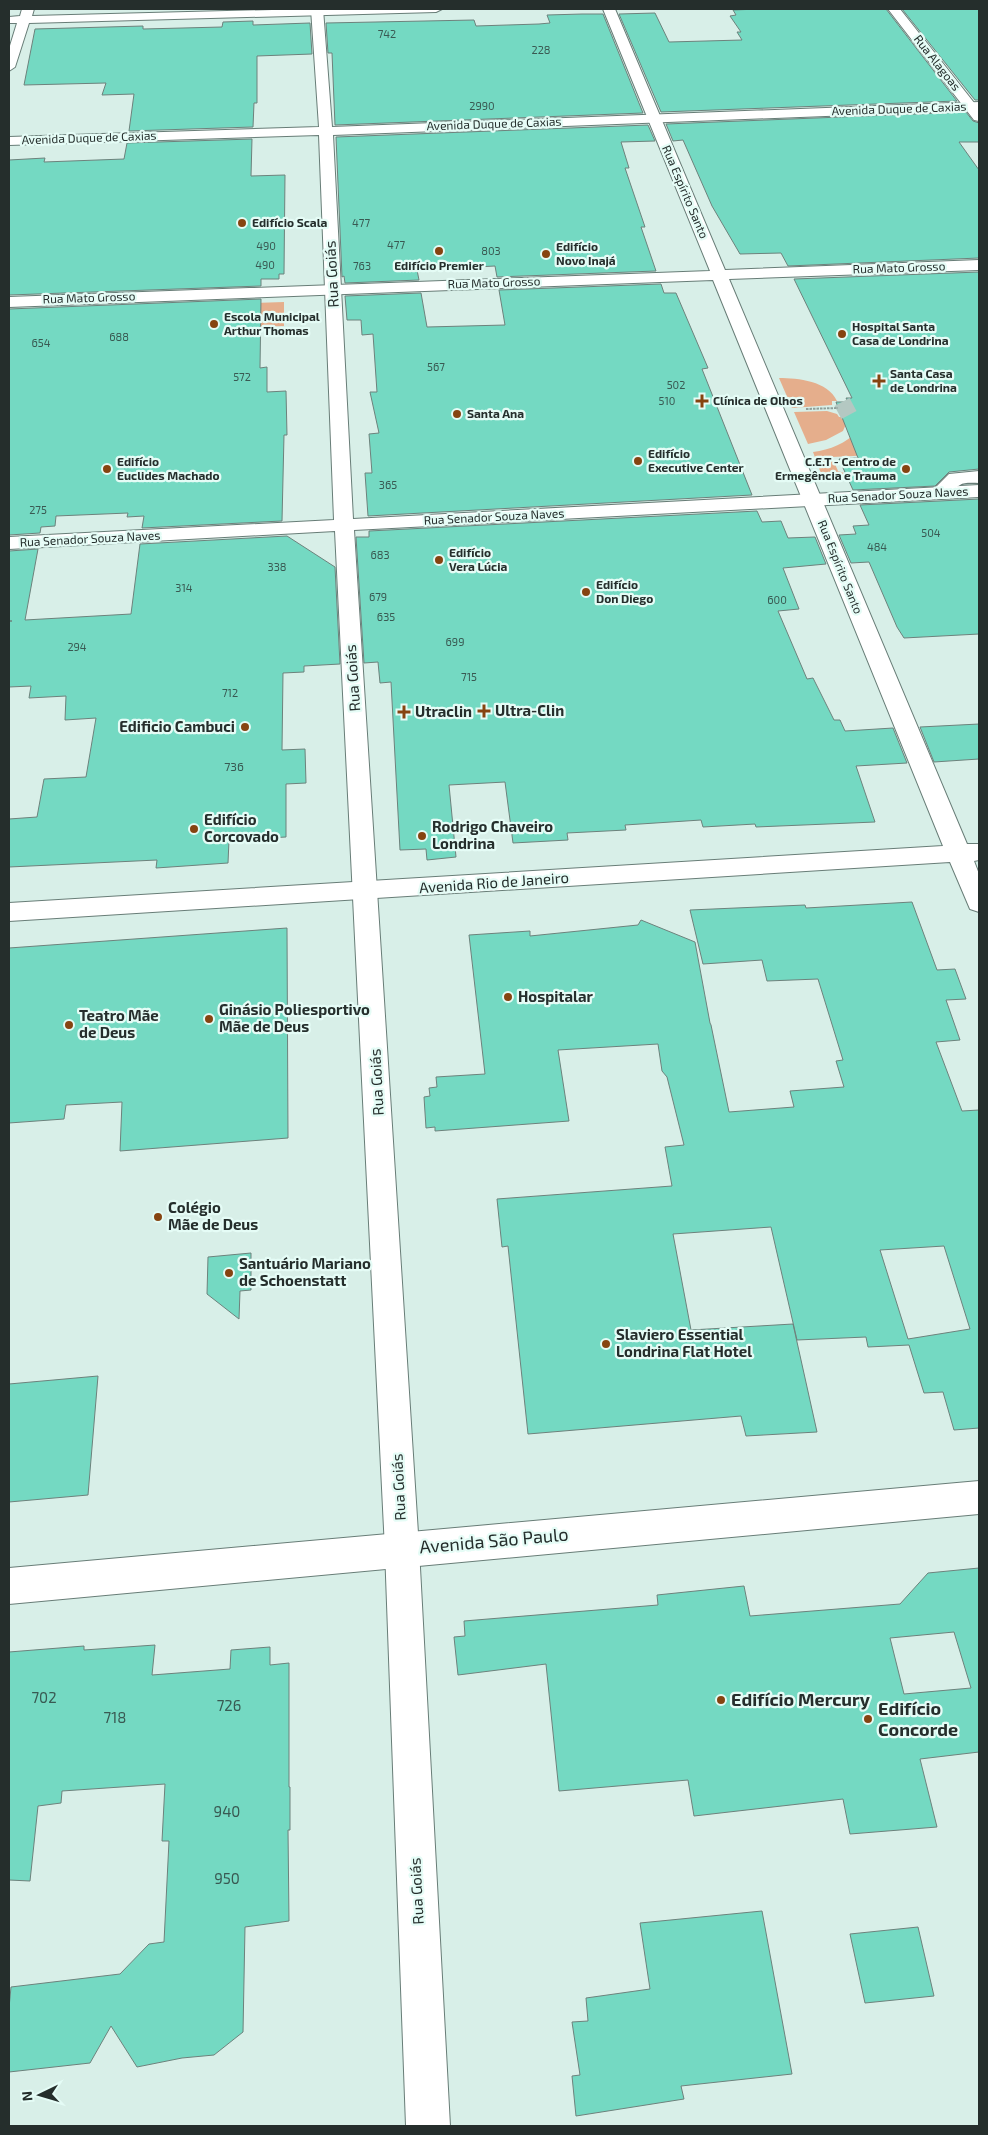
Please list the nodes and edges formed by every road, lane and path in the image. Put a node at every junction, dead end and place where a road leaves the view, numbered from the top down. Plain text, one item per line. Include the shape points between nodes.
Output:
1 (436, 9) edge
2 (609, 9) edge
3 (894, 9) edge
4 (317, 11) edge
5 (26, 14) edge
6 (9, 20) edge
7 (9, 67) edge
8 (976, 110) edge
9 (654, 117) junction
10 (326, 131) junction
11 (9, 141) edge
12 (979, 265) edge
13 (720, 274) junction
14 (333, 289) junction
15 (9, 302) edge
16 (979, 477) edge
17 (979, 491) edge
18 (939, 493) junction
19 (812, 500) junction
20 (344, 526) junction
21 (9, 543) edge
22 (969, 852) edge
23 (366, 891) junction
24 (979, 903) edge
25 (9, 912) edge
26 (979, 1497) edge
27 (402, 1550) junction
28 (9, 1586) edge
29 (428, 2126) edge

1 - 4 street
2 - 9 street, Rua Espírito Santo
3 - 8 street, Rua Alagoas
4 - 5 street
4 - 10 street, Rua Goiás
5 - 6 street
5 - 7 street
8 - 9 street, Avenida Duque de Caxias
9 - 10 street, Avenida Duque de Caxias
9 - 13 street, Rua Espírito Santo
10 - 11 street, Avenida Duque de Caxias
10 - 14 street, Rua Goiás
12 - 13 street, Rua Mato Grosso
13 - 14 street, Rua Mato Grosso
13 - 19 street, Rua Espírito Santo
14 - 15 street, Rua Mato Grosso
14 - 20 street, Rua Goiás
16 - 18 street via 956,478
17 - 18 street, Rua Senador Souza Naves
18 - 19 street, Rua Senador Souza Naves
19 - 20 street, Rua Senador Souza Naves
19 - 22 street, Rua Espírito Santo
20 - 21 street, Rua Senador Souza Naves
20 - 23 street, Rua Goiás
22 - 23 street, Avenida Rio de Janeiro
22 - 24 street, Rua Espírito Santo
23 - 25 street, Avenida Rio de Janeiro
23 - 27 street, Rua Goiás
26 - 27 street, Avenida São Paulo
27 - 28 street, Avenida São Paulo
27 - 29 street, Rua Goiás

